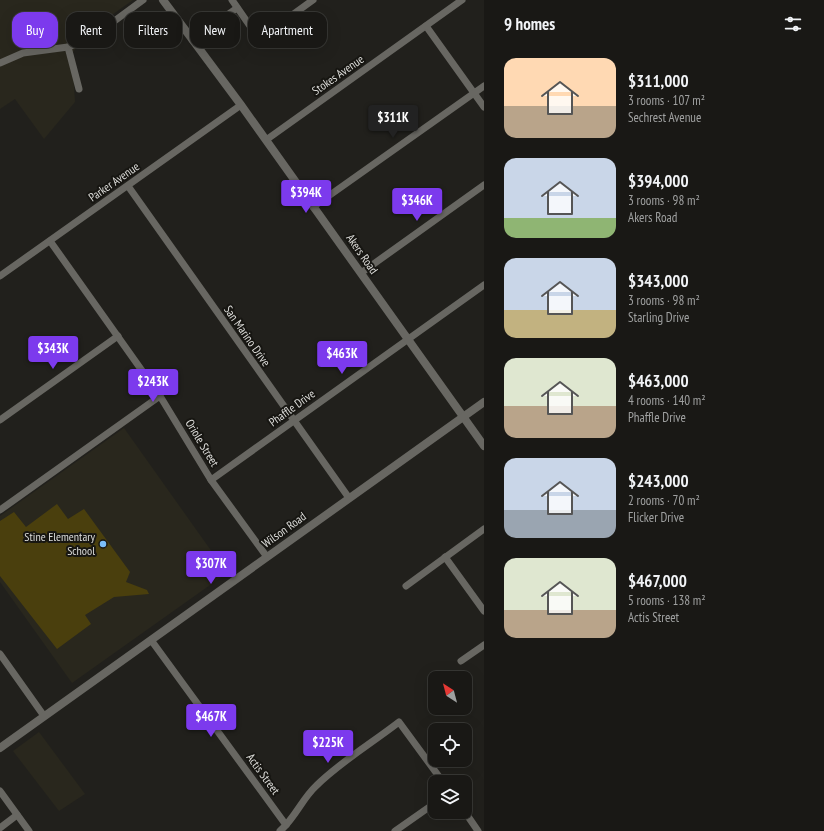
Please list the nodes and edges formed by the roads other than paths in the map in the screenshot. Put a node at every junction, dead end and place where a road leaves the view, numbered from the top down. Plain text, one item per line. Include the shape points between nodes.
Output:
1 (143, 0) edge
2 (163, 0) edge
3 (232, 0) edge
4 (313, 0) edge
5 (462, 0) edge
6 (237, 8) junction
7 (231, 12) edge
8 (116, 20) edge
9 (426, 26) junction
10 (190, 37) edge
11 (66, 47) edge
12 (68, 48) edge
13 (198, 48) edge
14 (0, 63) edge
15 (484, 86) edge
16 (79, 89) dead end
17 (474, 93) junction
18 (241, 105) junction
19 (484, 107) edge
20 (266, 140) junction
21 (484, 185) edge
22 (128, 186) junction
23 (314, 207) junction
24 (50, 241) junction
25 (360, 273) junction
26 (0, 276) edge
27 (484, 285) edge
28 (118, 336) junction
29 (408, 339) junction
30 (160, 396) junction
31 (484, 402) edge
32 (463, 417) junction
33 (0, 420) edge
34 (294, 421) junction
35 (484, 446) edge
36 (211, 480) junction
37 (350, 498) junction
38 (0, 510) edge
39 (484, 529) edge
40 (267, 557) junction
41 (445, 557) junction
42 (406, 586) dead end
43 (484, 611) edge
44 (151, 640) junction
45 (484, 645) edge
46 (0, 654) edge
47 (461, 661) dead end
48 (44, 716) junction
49 (0, 748) edge
50 (438, 775) edge
51 (0, 791) edge
52 (428, 807) edge
53 (17, 815) junction
54 (470, 819) edge
55 (286, 825) junction
56 (0, 828) edge
57 (29, 831) edge
58 (280, 831) edge
59 (395, 831) edge
60 (478, 831) edge

1 - 8 street
2 - 10 street, Akers Road
3 - 6 street
4 - 6 street via 259,39
5 - 9 street, Stokes Avenue
6 - 7 street
9 - 17 street
9 - 20 street, Stokes Avenue
11 - 14 street via 23,53
12 - 16 street
13 - 18 street, Akers Road
15 - 17 street
17 - 19 street
17 - 23 street
18 - 20 street, Akers Road
18 - 22 street, Parker Avenue
20 - 23 street, Akers Road
21 - 25 street
22 - 24 street, Parker Avenue
22 - 34 street, San Marino Drive
23 - 25 street, Akers Road
24 - 26 street, Parker Avenue
24 - 28 street, Oriole Street
25 - 29 street, Akers Road
27 - 29 street, Phaffle Drive
28 - 30 street, Oriole Street
28 - 33 street
29 - 32 street, Akers Road
29 - 34 street, Phaffle Drive
30 - 36 street, Oriole Street
30 - 38 street
31 - 32 street, Wilson Road
32 - 35 street, Akers Road
32 - 37 street, Wilson Road
34 - 36 street, Phaffle Drive
34 - 37 street, San Marino Drive
36 - 40 street, Oriole Street
37 - 40 street, Wilson Road
39 - 41 street
40 - 44 street, Wilson Road
41 - 42 street
41 - 43 street
44 - 48 street, Wilson Road
44 - 55 street, Actis Street
45 - 47 street
46 - 48 street
48 - 49 street, Wilson Road
50 - 55 street via 399,722 322,780
51 - 53 street
52 - 59 street
53 - 56 street
53 - 57 street
54 - 60 street
55 - 58 street

